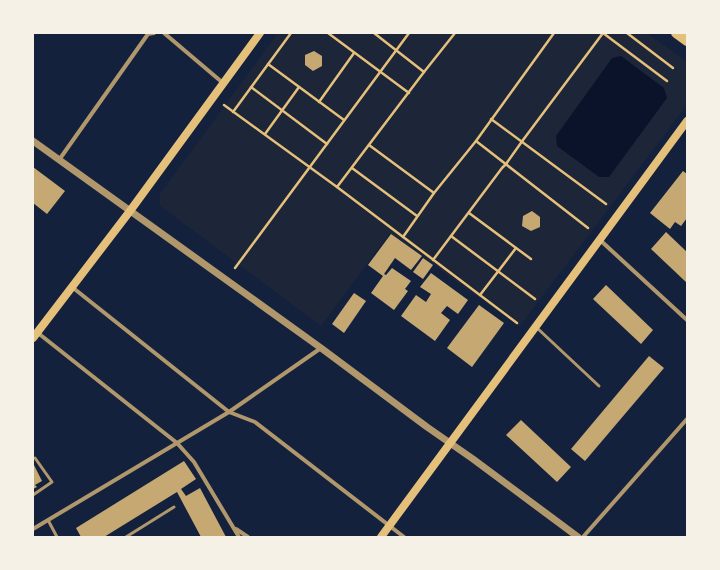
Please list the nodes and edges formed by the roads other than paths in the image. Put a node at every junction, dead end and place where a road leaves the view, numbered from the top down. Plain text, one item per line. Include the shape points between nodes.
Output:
1 (154, 33) edge
2 (164, 33) edge
3 (260, 33) edge
4 (676, 33) edge
5 (687, 41) edge
6 (223, 83) junction
7 (687, 121) edge
8 (33, 141) edge
9 (59, 161) junction
10 (130, 211) junction
11 (600, 240) junction
12 (72, 287) junction
13 (687, 320) edge
14 (536, 327) junction
15 (35, 336) edge
16 (321, 348) junction
17 (599, 386) dead end
18 (229, 412) junction
19 (687, 419) edge
20 (176, 443) junction
21 (451, 443) junction
22 (35, 458) dead end
23 (33, 495) edge
24 (174, 507) dead end
25 (48, 520) junction
26 (389, 526) junction
27 (34, 527) edge
28 (234, 527) junction
29 (57, 537) edge
30 (126, 537) edge
31 (239, 537) edge
32 (248, 537) edge
33 (381, 537) edge
34 (404, 537) edge
35 (578, 537) edge
36 (583, 537) edge

1 - 9 street via 148,34
2 - 6 street
3 - 6 main road
4 - 5 main road
6 - 10 main road
7 - 11 main road
8 - 9 street
9 - 10 street
10 - 12 main road
10 - 16 street
11 - 13 street
11 - 14 main road
12 - 15 main road
12 - 18 street
14 - 17 lane
14 - 21 main road
15 - 20 street
16 - 18 street
16 - 21 street
18 - 20 street
18 - 26 street via 255,422
19 - 36 street
20 - 25 street
20 - 28 street via 194,462
21 - 26 main road
21 - 35 street
22 - 23 lane via 52,482
24 - 30 lane
25 - 27 street
25 - 29 lane
26 - 33 main road
26 - 34 street
28 - 31 street
28 - 32 street

